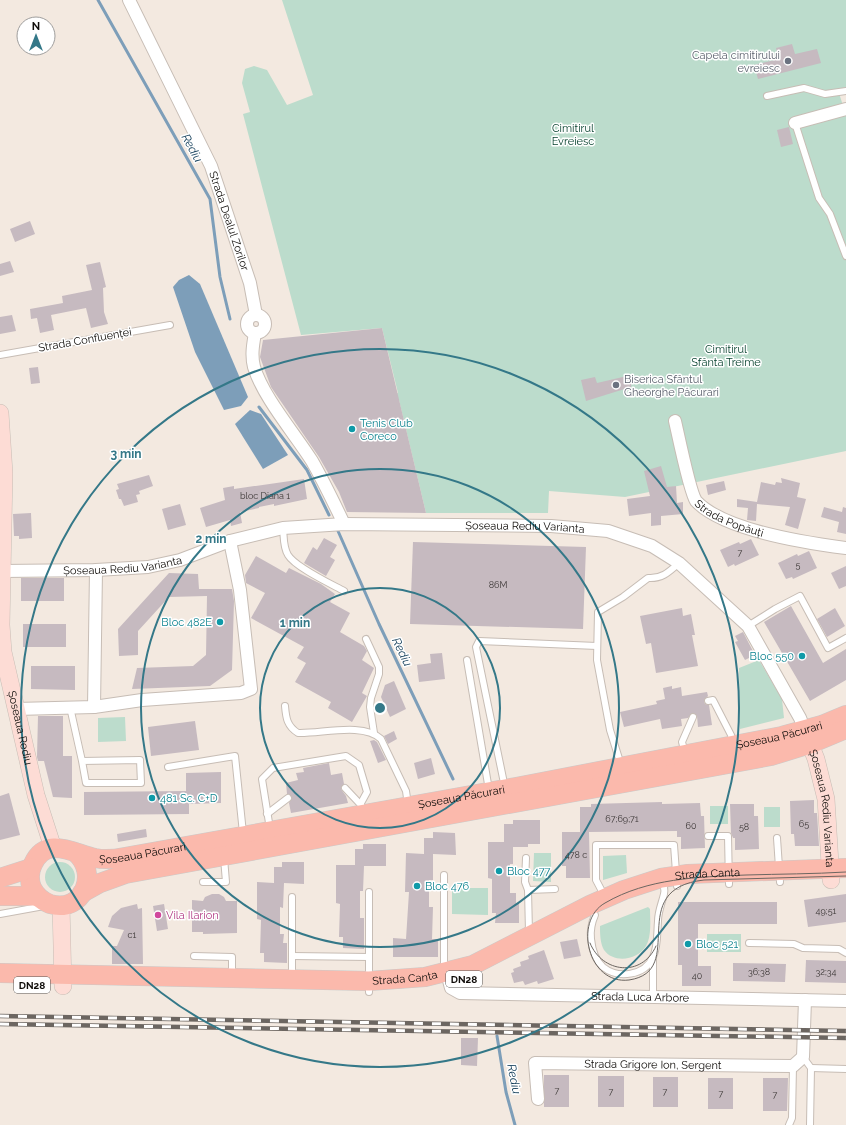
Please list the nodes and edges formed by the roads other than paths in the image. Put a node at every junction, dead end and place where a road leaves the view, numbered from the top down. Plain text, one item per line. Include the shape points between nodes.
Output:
1 (129, 0) edge
2 (846, 91) edge
3 (767, 96) dead end
4 (846, 108) edge
5 (795, 123) joint
6 (846, 256) edge
7 (170, 325) dead end
8 (0, 355) edge
9 (0, 413) edge
10 (675, 421) dead end
11 (344, 524) junction
12 (283, 528) junction
13 (230, 541) junction
14 (846, 548) edge
15 (2, 561) edge
16 (679, 562) junction
17 (96, 570) junction
18 (344, 591) dead end
19 (0, 626) edge
20 (748, 626) junction
21 (846, 638) edge
22 (366, 639) dead end
23 (597, 646) junction
24 (467, 660) dead end
25 (6, 691) edge
26 (708, 701) dead end
27 (285, 706) dead end
28 (70, 707) junction
29 (94, 707) junction
30 (16, 709) junction
31 (846, 715) edge
32 (693, 717) dead end
33 (846, 729) edge
34 (374, 733) junction
35 (808, 738) junction
36 (685, 754) junction
37 (735, 754) junction
38 (82, 761) junction
39 (168, 767) dead end
40 (623, 774) junction
41 (345, 788) dead end
42 (498, 790) junction
43 (288, 798) dead end
44 (409, 806) junction
45 (362, 809) junction
46 (269, 823) junction
47 (243, 836) junction
48 (708, 836) dead end
49 (777, 838) dead end
50 (53, 848) junction
51 (75, 852) junction
52 (224, 857) junction
53 (526, 858) dead end
54 (31, 868) junction
55 (839, 874) edge
56 (444, 875) dead end
57 (779, 876) junction
58 (0, 878) edge
59 (729, 878) junction
60 (203, 882) dead end
61 (670, 882) junction
62 (555, 889) dead end
63 (528, 890) junction
64 (369, 892) dead end
65 (82, 893) junction
66 (0, 896) edge
67 (292, 897) dead end
68 (50, 902) junction
69 (597, 906) junction
70 (0, 914) edge
71 (530, 936) junction
72 (749, 943) dead end
73 (846, 953) edge
74 (194, 956) dead end
75 (292, 956) junction
76 (369, 957) junction
77 (653, 959) junction
78 (0, 973) edge
79 (448, 978) junction
80 (232, 979) junction
81 (63, 980) junction
82 (292, 980) junction
83 (0, 984) edge
84 (369, 986) junction
85 (653, 997) junction
86 (805, 1000) junction
87 (846, 1000) edge
88 (803, 1057) junction
89 (793, 1066) junction
90 (811, 1068) junction
91 (846, 1069) edge
92 (538, 1099) dead end
93 (789, 1125) edge
94 (810, 1125) edge

1 - 11 street, Strada Dealul Zorilor via 211,166 250,283 256,315 247,322 250,330 255,333 252,350 254,367 288,428 312,461
2 - 3 lane via 825,94 804,88
4 - 5 street
5 - 6 lane via 819,198 830,214
7 - 8 lane, Strada Confluenței
9 - 15 main road, Șoseaua Rediu via 4,473
10 - 14 street, Strada Popăuți via 696,500 710,511 731,522 769,535
11 - 12 street, Șoseaua Rediu Varianta
11 - 16 street, Șoseaua Rediu Varianta via 551,526 608,531 652,546
12 - 13 street, Șoseaua Rediu Varianta
12 - 18 lane via 284,547 288,556 296,564
13 - 17 street, Șoseaua Rediu Varianta via 180,560 148,567
13 - 29 street via 240,590 250,689 241,694 142,700
15 - 17 street, Șoseaua Rediu Varianta
15 - 19 main road, Șoseaua Rediu
16 - 20 street, Șoseaua Rediu Varianta
16 - 23 lane via 663,577 648,578 598,612
17 - 29 street
19 - 25 main road, Șoseaua Rediu
20 - 21 lane via 800,596 828,648
20 - 35 street, Șoseaua Rediu Varianta via 800,718
22 - 34 lane via 379,667 370,707
23 - 40 lane via 597,660 609,723
23 - 42 lane via 479,641 476,647
24 - 42 lane
25 - 30 main road, Șoseaua Rediu
26 - 37 lane via 713,700 731,735
27 - 34 lane via 290,728 298,733 357,730
28 - 29 street
28 - 30 street
28 - 38 lane
30 - 50 main road, Șoseaua Rediu via 36,795
31 - 35 main road, Șoseaua Păcurari
32 - 36 lane via 682,742
33 - 35 main road, Șoseaua Păcurari
34 - 44 lane via 381,739 406,792
35 - 37 main road, Șoseaua Păcurari via 771,756
35 - 55 main road, Șoseaua Rediu Varianta via 826,799
36 - 37 main road, Șoseaua Păcurari
36 - 40 main road, Șoseaua Păcurari
37 - 40 main road, Șoseaua Păcurari
38 - 38 lane via 140,760 141,782 86,783
39 - 47 lane via 235,756
40 - 42 main road, Șoseaua Păcurari
40 - 52 main road, Șoseaua Păcurari
41 - 45 lane
42 - 44 main road, Șoseaua Păcurari
43 - 46 lane
44 - 45 main road, Șoseaua Păcurari
45 - 46 main road, Șoseaua Păcurari
45 - 46 lane via 367,792 359,765 346,756 273,768 262,779
46 - 47 main road, Șoseaua Păcurari
47 - 51 main road, Șoseaua Păcurari via 115,859 95,858
48 - 59 lane via 728,836
49 - 57 lane
50 - 51 main road, Șoseaua Păcurari via 60,847
50 - 54 main road via 39,855
51 - 65 main road, Șoseaua Păcurari via 84,862 88,874 88,881
52 - 60 lane via 226,882
52 - 65 main road, Șoseaua Păcurari via 114,877
53 - 63 lane via 525,882
54 - 58 main road
54 - 68 main road via 32,887
55 - 57 main road, Strada Canta / DN28
56 - 79 lane via 444,963
57 - 59 main road, Strada Canta / DN28
59 - 61 main road, Strada Canta / DN28
61 - 69 main road, Strada Canta / DN28
61 - 69 lane via 674,845 596,845
61 - 77 lane via 658,911
62 - 63 lane
63 - 71 lane
64 - 76 lane
65 - 68 main road, Șoseaua Păcurari via 73,902
66 - 68 main road, Șoseaua Păcurari
67 - 75 lane
68 - 70 lane
68 - 81 main road
69 - 71 main road, Strada Canta / DN28
69 - 77 lane via 591,923 592,947 603,967 620,974 632,974 647,967
69 - 79 main road, Strada Canta / DN28 via 501,963
71 - 79 main road, Strada Canta / DN28
72 - 73 lane via 794,944 803,948 839,949
74 - 80 lane via 232,957
75 - 76 lane
75 - 82 lane
76 - 84 lane
77 - 85 lane
78 - 81 main road, DN28
79 - 84 main road, Strada Canta / DN28 via 424,977
79 - 85 street, Strada Luca Arbore via 451,988 460,993
80 - 81 main road, Strada Canta / DN28
80 - 82 main road, Strada Canta / DN28
81 - 83 main road, DN28
81 - 84 main road, Strada Canta / DN28
82 - 84 main road, Strada Canta / DN28
85 - 86 street, Strada Luca Arbore
86 - 87 street, Strada Luca Arbore
86 - 88 street
88 - 89 street
88 - 90 lane
89 - 92 street, Strada Grigore Ion, Sergent via 535,1063
89 - 93 lane via 792,1118
90 - 91 lane
90 - 94 lane

